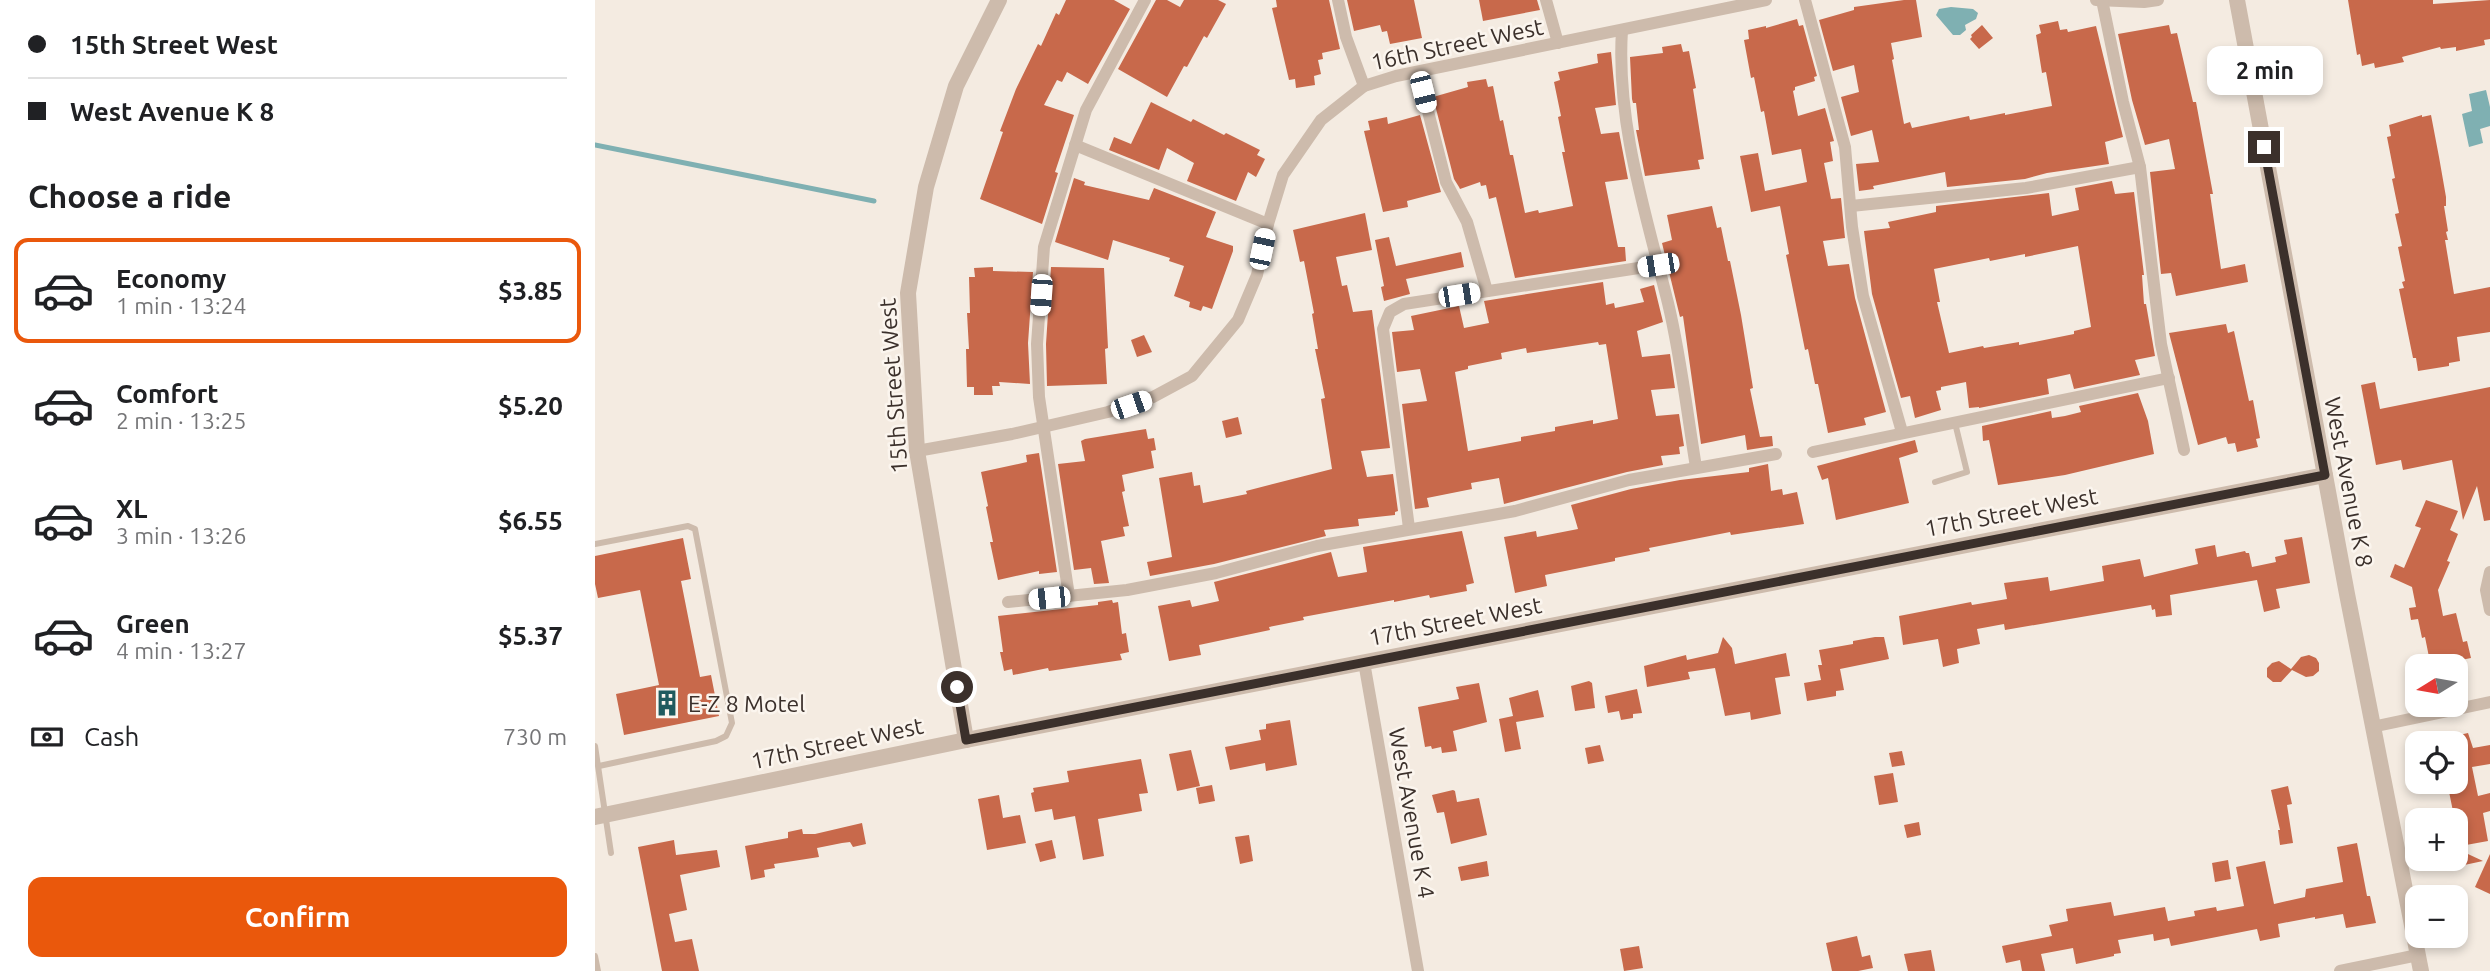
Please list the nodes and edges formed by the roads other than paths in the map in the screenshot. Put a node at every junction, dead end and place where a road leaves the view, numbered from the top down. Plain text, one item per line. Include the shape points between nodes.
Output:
1 (999, 0) edge
2 (1145, 0) edge
3 (1338, 0) edge
4 (1546, 0) edge
5 (1766, 0) edge
6 (1805, 0) edge
7 (2095, 0) edge
8 (2102, 0) edge
9 (2158, 0) edge
10 (2237, 0) edge
11 (1622, 30) junction
12 (1558, 43) junction
13 (1418, 72) junction
14 (1364, 86) junction
15 (1075, 145) junction
16 (2140, 167) junction
17 (1851, 206) junction
18 (1268, 224) junction
19 (1658, 265) junction
20 (1487, 291) junction
21 (2169, 378) junction
22 (1955, 421) junction
23 (1042, 427) junction
24 (1902, 432) junction
25 (2184, 450) dead end
26 (918, 451) junction
27 (1813, 452) dead end
28 (1776, 454) dead end
29 (1696, 467) junction
30 (2325, 475) junction
31 (1935, 482) dead end
32 (1409, 528) junction
33 (595, 544) edge
34 (2490, 572) edge
35 (1069, 596) junction
36 (1008, 602) dead end
37 (2490, 610) edge
38 (1364, 662) junction
39 (2490, 702) edge
40 (2372, 727) junction
41 (966, 740) junction
42 (595, 746) edge
43 (599, 766) junction
44 (600, 816) edge
45 (611, 853) dead end
46 (595, 956) edge
47 (2420, 963) edge
48 (598, 971) edge
49 (1419, 971) edge
50 (2340, 971) edge

1 - 26 street, 15th Street West via 956,86 926,187 908,293
2 - 15 street via 1086,110
3 - 14 street
4 - 12 street
5 - 11 street, 16th Street West
6 - 17 street via 1845,147
7 - 8 street
8 - 9 street
8 - 16 street
10 - 30 street, West Avenue K 8
11 - 12 street, 16th Street West
11 - 19 street via 1634,175
12 - 13 street, 16th Street West
13 - 14 street, 16th Street West
13 - 20 street via 1446,182 1467,222
14 - 18 street, 16th Street West via 1321,120 1283,175
15 - 18 street
15 - 23 street via 1044,247 1037,344
16 - 17 street via 2026,188
16 - 21 street via 2153,288
17 - 24 street via 1863,296
18 - 23 street, 16th Street West via 1257,275 1238,320 1192,376 1142,401
19 - 20 street
19 - 29 street
20 - 32 street via 1404,304 1390,312 1383,329
21 - 22 street
21 - 25 street
22 - 24 street
22 - 31 lane via 1967,472
23 - 26 street, 16th Street West
23 - 35 street
24 - 27 street
26 - 41 street, 15th Street West
28 - 29 street
29 - 32 street via 1515,511
30 - 38 street, 17th Street West
30 - 40 street, West Avenue K 8
32 - 35 street via 1216,573
33 - 43 lane via 688,526 695,530 732,723 726,736 716,741
34 - 37 street via 2486,590
35 - 36 street
38 - 41 street, 17th Street West
38 - 49 street, West Avenue K 4
39 - 40 street
40 - 47 street, West Avenue K 8
41 - 44 street, 17th Street West
42 - 43 lane
43 - 44 lane
44 - 45 lane
46 - 48 lane
47 - 50 street

